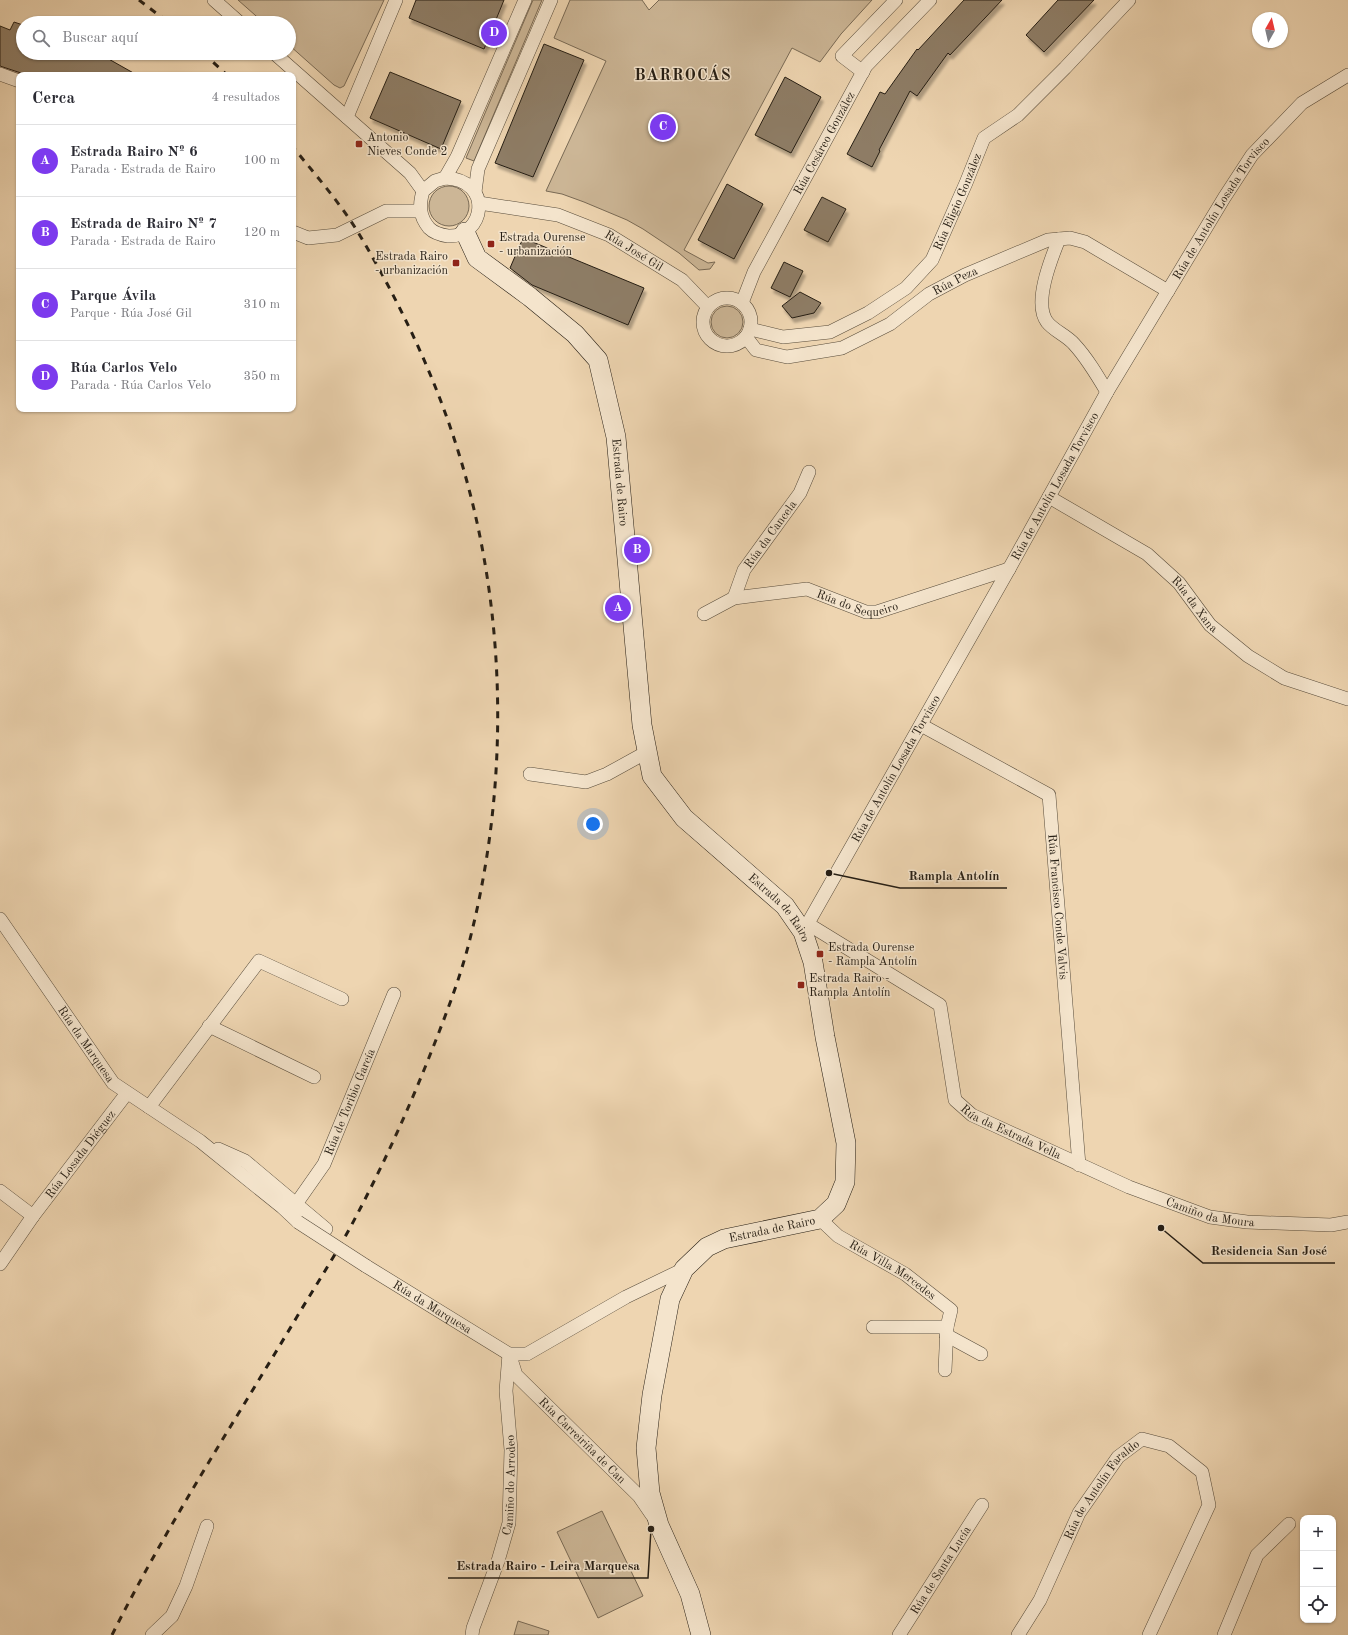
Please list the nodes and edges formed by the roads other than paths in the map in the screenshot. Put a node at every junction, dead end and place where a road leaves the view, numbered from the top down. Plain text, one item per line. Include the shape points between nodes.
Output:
1 (214, 0) edge
2 (396, 0) edge
3 (525, 0) edge
4 (551, 0) edge
5 (896, 0) edge
6 (930, 0) edge
7 (1129, 0) edge
8 (232, 16) edge
9 (282, 60) edge
10 (296, 72) edge
11 (296, 72) edge
12 (863, 72) junction
13 (0, 74) edge
14 (1348, 75) edge
15 (16, 80) edge
16 (347, 117) junction
17 (446, 178) junction
18 (423, 191) junction
19 (477, 197) junction
20 (420, 211) junction
21 (465, 232) junction
22 (296, 233) edge
23 (1058, 239) junction
24 (1168, 291) junction
25 (742, 303) junction
26 (707, 306) junction
27 (748, 333) junction
28 (1107, 392) junction
29 (809, 472) dead end
30 (1049, 497) junction
31 (1009, 569) junction
32 (734, 598) junction
33 (704, 614) dead end
34 (1348, 699) edge
35 (921, 726) junction
36 (647, 752) junction
37 (530, 774) dead end
38 (0, 919) edge
39 (805, 928) junction
40 (394, 994) dead end
41 (342, 999) dead end
42 (210, 1026) junction
43 (314, 1077) dead end
44 (127, 1093) junction
45 (149, 1107) junction
46 (200, 1141) junction
47 (1080, 1165) junction
48 (0, 1191) edge
49 (296, 1204) junction
50 (33, 1216) junction
51 (820, 1219) junction
52 (1348, 1222) edge
53 (326, 1229) dead end
54 (0, 1264) edge
55 (684, 1269) junction
56 (873, 1327) dead end
57 (946, 1331) junction
58 (509, 1354) junction
59 (981, 1354) dead end
60 (945, 1370) dead end
61 (982, 1505) dead end
62 (1289, 1524) dead end
63 (659, 1525) junction
64 (207, 1526) dead end
65 (152, 1635) edge
66 (472, 1635) edge
67 (701, 1635) edge
68 (899, 1635) edge
69 (1018, 1635) edge
70 (1149, 1635) edge
71 (1224, 1635) edge

1 - 8 street
2 - 16 street
3 - 17 street
4 - 19 street via 478,169
5 - 12 street via 842,56
6 - 12 street, Rúa Cesáreo González
7 - 27 street, Rúa Eligio González via 1018,115 984,138 932,260 906,288 868,313 830,332 782,337
9 - 10 street
11 - 16 street
12 - 25 street, Rúa Cesáreo González via 754,272
13 - 15 street
14 - 24 street, Rúa de Antolín Losada Torvisco via 1302,103 1252,155
16 - 18 street via 410,173
17 - 18 street via 435,181
17 - 19 street via 457,178 468,183
18 - 20 street
19 - 21 street via 478,214 473,225
19 - 26 street, Rúa José Gil via 558,215 609,235 682,280
20 - 21 street via 424,222 437,233 454,236
20 - 22 street via 386,211 338,234 308,238
21 - 36 street, Estrada de Rairo via 477,258 575,334 598,360 616,437 642,724
23 - 24 street, Rúa Peza via 1070,238 1086,242
23 - 27 street, Rúa Peza via 1048,240 965,275 929,294 890,324 842,348 787,357 756,350
23 - 28 street via 1042,292 1044,317 1083,354
24 - 28 street, Rúa de Antolín Losada Torvisco
25 - 26 street via 734,298 724,297
25 - 27 street via 749,310 751,319
26 - 27 street via 702,324 705,334 711,341 720,346 729,346 738,344
28 - 30 street, Rúa de Antolín Losada Torvisco
29 - 32 street, Rúa da Cancela via 800,493 744,570
30 - 31 street, Rúa de Antolín Losada Torvisco
30 - 34 street, Rúa da Xana via 1147,554 1179,582 1210,625 1248,656 1284,678
31 - 32 street, Rúa do Sequeiro via 877,612 866,612 806,589
31 - 35 street, Rúa de Antolín Losada Torvisco
32 - 33 street, Rúa do Sequeiro
35 - 39 street, Rúa de Antolín Losada Torvisco
35 - 47 street, Rúa Francisco Conde Valvis via 1049,795
36 - 37 street via 608,774 586,782
36 - 39 street, Estrada de Rairo via 652,776 684,818 785,906
38 - 44 street, Rúa da Marquesa via 113,1083
39 - 47 street, Rúa da Estrada Vella via 940,1005 955,1100 972,1115
39 - 51 street, Estrada de Rairo via 846,1144 845,1182 836,1204
40 - 49 street, Rúa de Toribio García via 324,1164
41 - 42 street via 259,961
42 - 43 street
42 - 45 street
44 - 45 street, Rúa da Marquesa
44 - 50 street, Rúa Losada Diéguez
45 - 46 street, Rúa da Marquesa
46 - 49 street, Rúa da Marquesa via 245,1161
46 - 58 street, Rúa da Marquesa, bridge via 298,1222
47 - 52 street, Camiño da Moura via 1129,1187 1210,1217 1247,1222 1330,1225
48 - 50 street
49 - 53 street, Rúa da Marquesa
50 - 54 street, Rúa Losada Diéguez
51 - 55 street, Estrada de Rairo via 724,1239 707,1247
51 - 57 street, Rúa Villa Mercedes via 838,1236 906,1274 951,1310
55 - 58 street via 626,1297 527,1354
55 - 63 street, Estrada de Rairo via 670,1299 652,1395 646,1448 650,1492
56 - 57 street
57 - 59 street
57 - 60 street, Rúa Villa Mercedes
58 - 63 street, Rúa Carreiriña de Can via 516,1375 639,1496
58 - 66 street, Camiño do Arrodeo via 506,1392 511,1450 509,1523
61 - 68 street, Rúa de Santa Lucía
62 - 71 street via 1257,1555
63 - 67 street, Estrada de Rairo via 690,1594
64 - 65 street via 186,1586 172,1616
69 - 70 street, Rúa de Antolín Faraldo via 1040,1600 1079,1513 1118,1457 1142,1439 1169,1446 1202,1472 1209,1504

